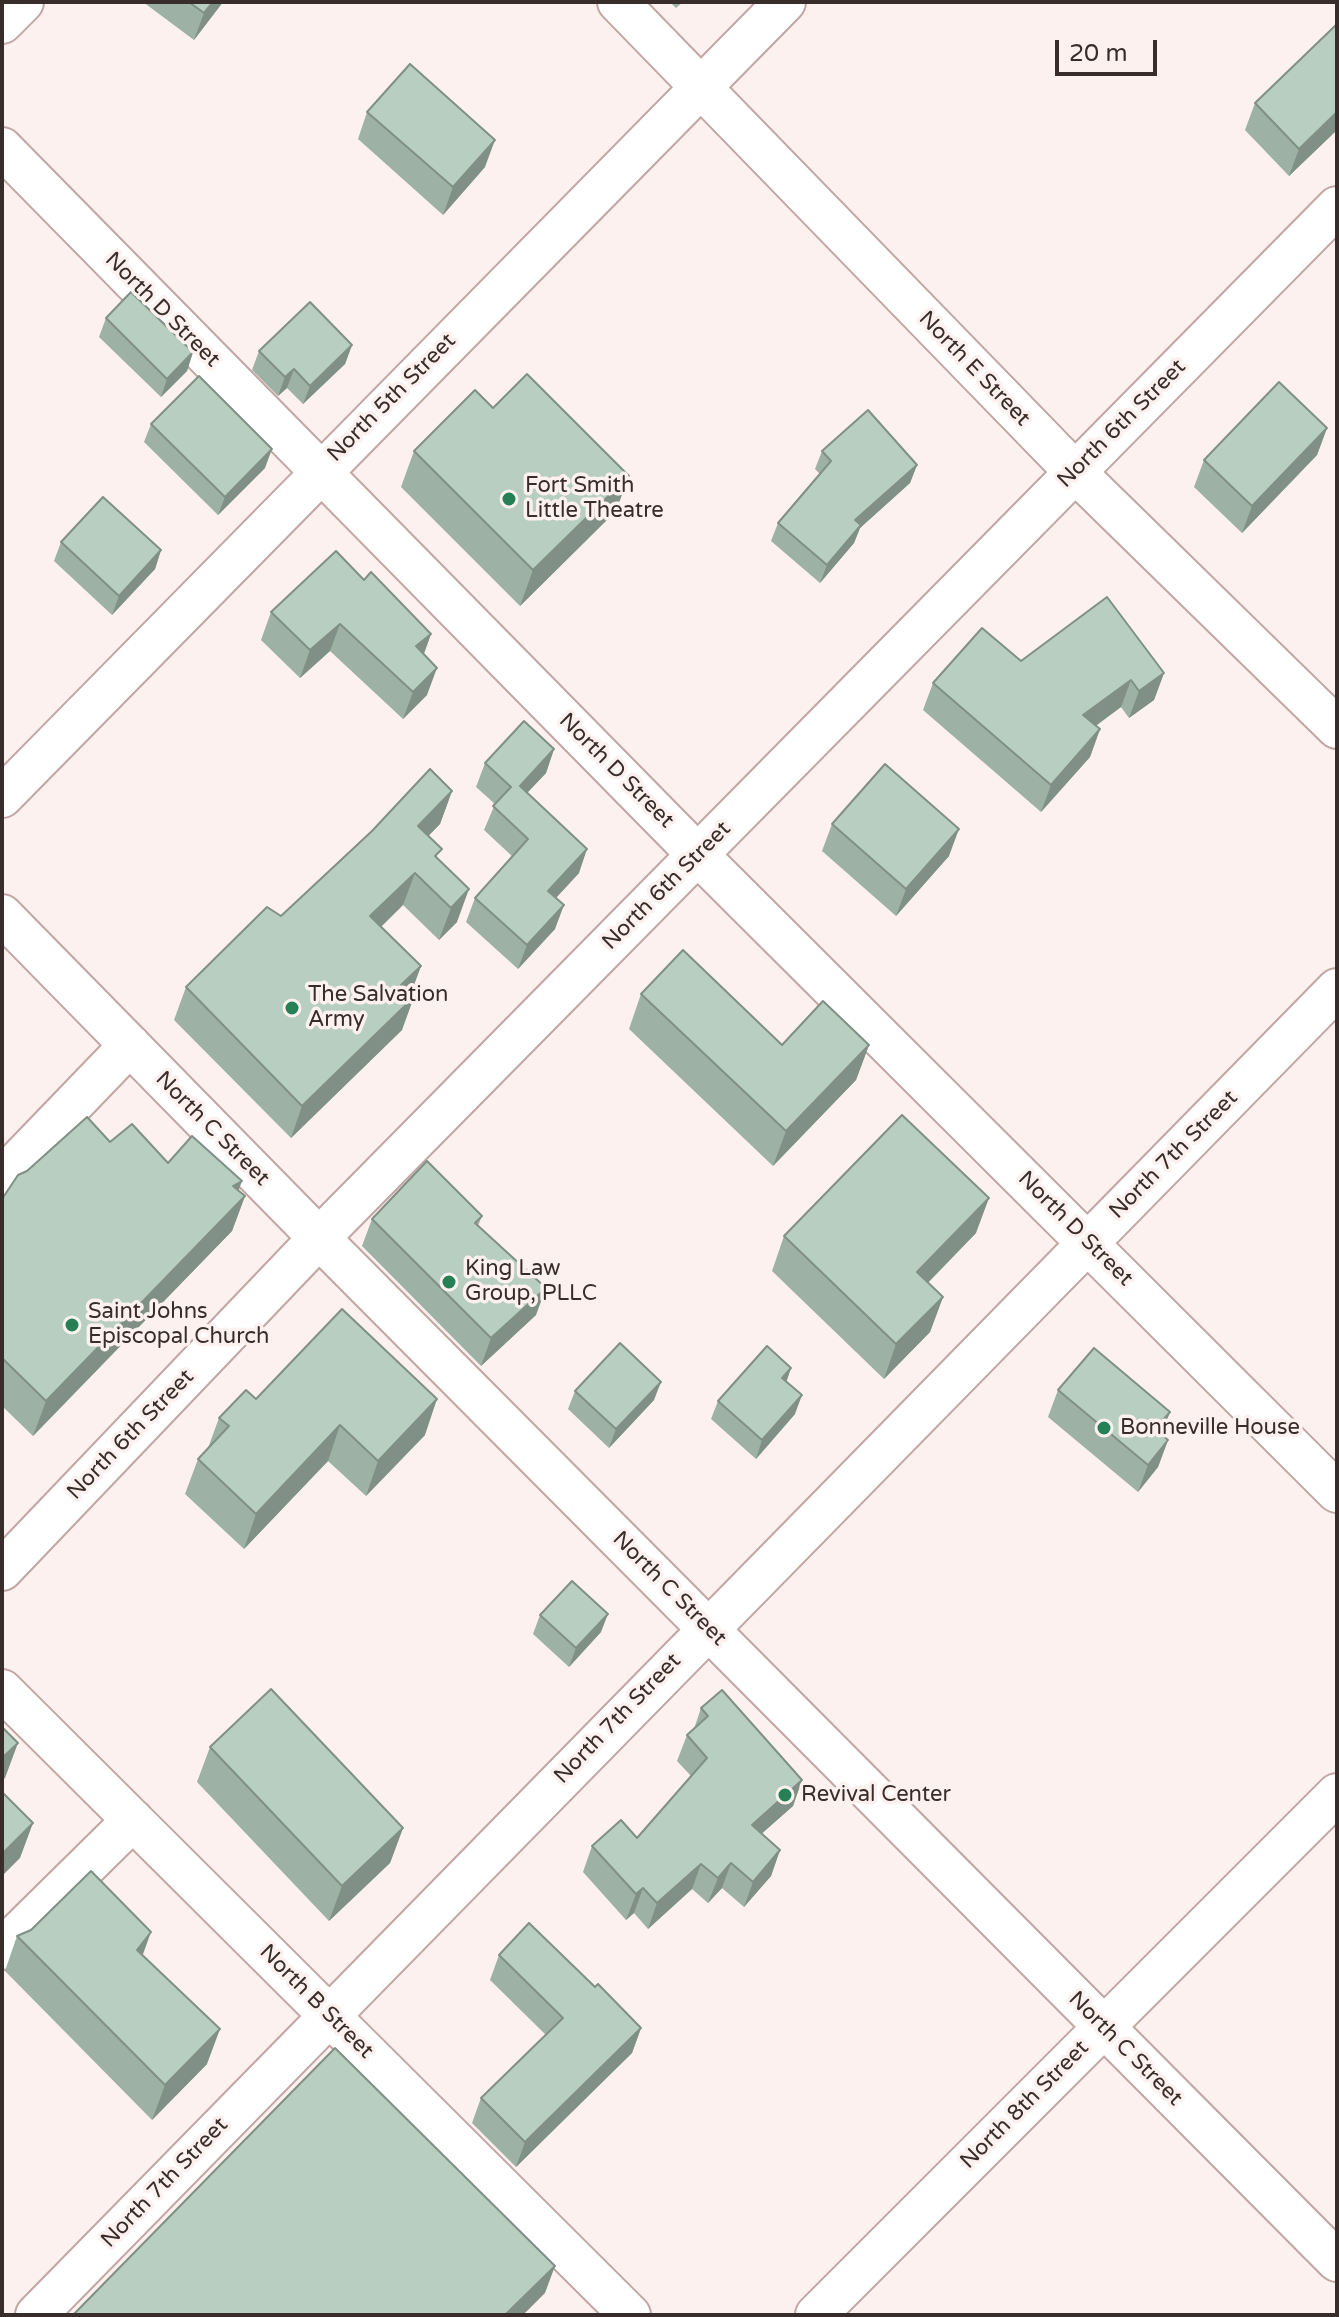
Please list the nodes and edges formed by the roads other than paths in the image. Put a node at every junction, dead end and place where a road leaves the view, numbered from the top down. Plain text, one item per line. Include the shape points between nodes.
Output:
1 (23, 2) edge
2 (618, 2) edge
3 (785, 2) edge
4 (2, 23) edge
5 (701, 86) junction
6 (2, 148) edge
7 (1337, 207) edge
8 (320, 471) junction
9 (1075, 472) junction
10 (1337, 728) edge
11 (2, 797) edge
12 (698, 855) junction
13 (2, 915) edge
14 (1337, 989) edge
15 (130, 1045) junction
16 (2, 1178) edge
17 (319, 1238) junction
18 (1088, 1241) junction
19 (1337, 1492) edge
20 (2, 1570) edge
21 (708, 1628) junction
22 (2, 1690) edge
23 (1337, 1794) edge
24 (133, 1820) junction
25 (2, 1949) edge
26 (329, 2015) junction
27 (1103, 2027) junction
28 (1337, 2261) edge
29 (36, 2315) edge
30 (630, 2315) edge
31 (816, 2315) edge

1 - 4 street
2 - 5 street, North E Street
3 - 5 street, North 5th Street
5 - 8 street, North 5th Street
5 - 9 street, North E Street
6 - 8 street, North D Street
7 - 9 street, North 6th Street
8 - 11 street, North 5th Street
8 - 12 street, North D Street
9 - 10 street, North E Street
9 - 12 street, North 6th Street
12 - 17 street, North 6th Street
12 - 18 street, North D Street
13 - 15 street, North C Street
14 - 18 street, North 7th Street
15 - 16 street
15 - 17 street, North C Street
17 - 20 street, North 6th Street
17 - 21 street, North C Street
18 - 19 street, North D Street
18 - 21 street, North 7th Street
21 - 26 street, North 7th Street
21 - 27 street, North C Street
22 - 24 street, North B Street
23 - 27 street, North 8th Street
24 - 25 street
24 - 26 street, North B Street
26 - 29 street, North 7th Street
26 - 30 street, North B Street
27 - 28 street, North C Street
27 - 31 street, North 8th Street

